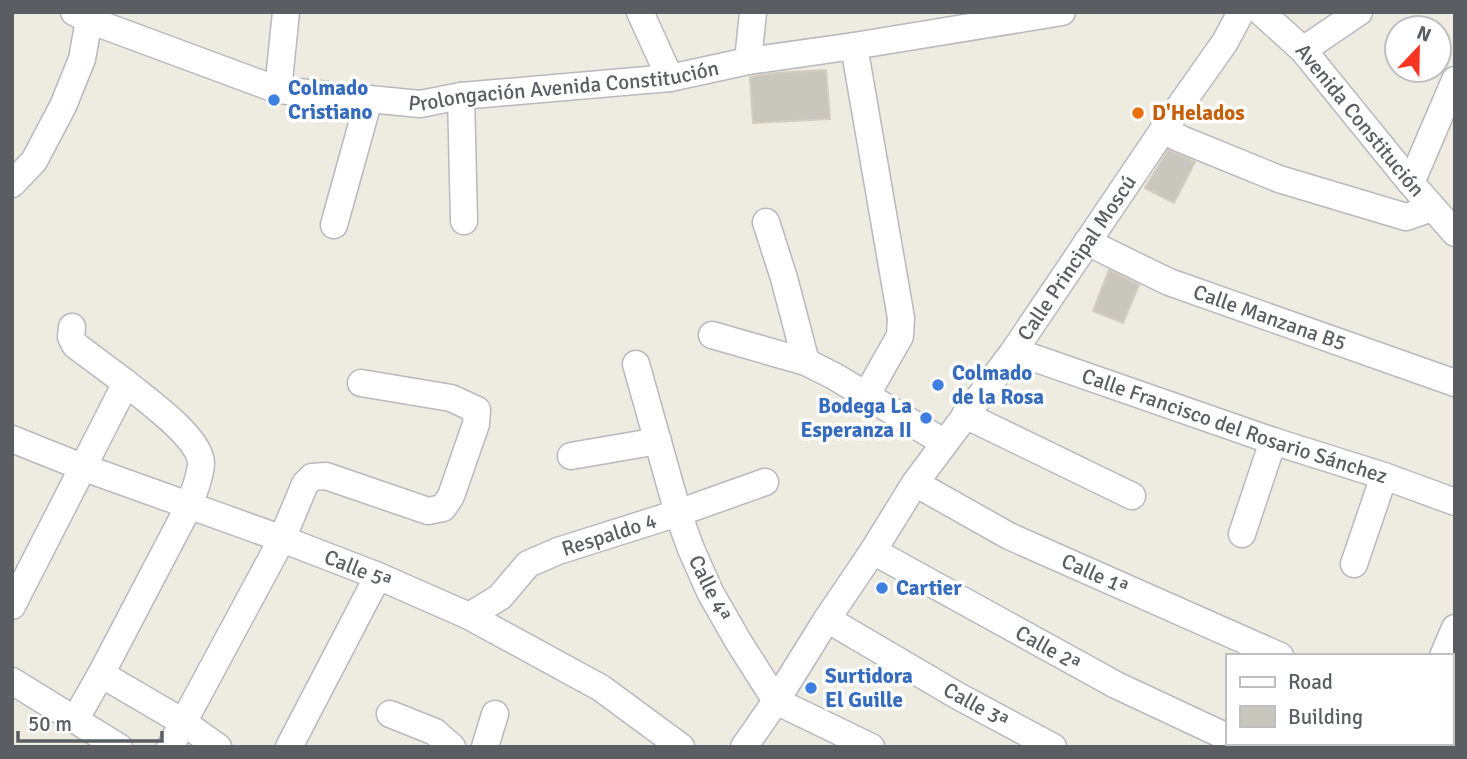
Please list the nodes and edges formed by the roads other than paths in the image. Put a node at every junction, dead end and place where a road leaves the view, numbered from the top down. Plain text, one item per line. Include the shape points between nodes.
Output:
1 (286, 12) edge
2 (640, 12) edge
3 (753, 12) edge
4 (1062, 12) edge
5 (1241, 12) edge
6 (1261, 12) edge
7 (1359, 12) edge
8 (82, 16) edge
9 (853, 46) junction
10 (1303, 50) junction
11 (748, 61) junction
12 (670, 78) junction
13 (1455, 80) edge
14 (278, 90) junction
15 (461, 96) junction
16 (369, 99) junction
17 (1163, 130) junction
18 (1411, 183) junction
19 (12, 184) edge
20 (1432, 208) junction
21 (464, 221) dead end
22 (766, 222) dead end
23 (334, 225) dead end
24 (1455, 233) edge
25 (1087, 242) junction
26 (72, 327) dead end
27 (712, 335) dead end
28 (1014, 351) junction
29 (806, 362) junction
30 (636, 365) dead end
31 (125, 383) junction
32 (361, 383) dead end
33 (1455, 383) edge
34 (866, 396) junction
35 (965, 415) junction
36 (1273, 440) junction
37 (658, 441) junction
38 (945, 443) junction
39 (15, 447) edge
40 (571, 456) dead end
41 (82, 467) junction
42 (1384, 477) junction
43 (765, 482) dead end
44 (915, 484) junction
45 (1132, 496) dead end
46 (1455, 502) edge
47 (189, 506) junction
48 (678, 513) junction
49 (1242, 534) dead end
50 (282, 539) junction
51 (873, 551) junction
52 (1354, 564) dead end
53 (378, 576) junction
54 (12, 606) edge
55 (469, 616) junction
56 (827, 619) junction
57 (1455, 628) edge
58 (1275, 654) edge
59 (1444, 654) edge
60 (101, 674) junction
61 (12, 681) edge
62 (776, 701) junction
63 (390, 713) dead end
64 (495, 714) dead end
65 (75, 720) junction
66 (183, 722) junction
67 (1226, 737) edge
68 (119, 747) edge
69 (170, 747) edge
70 (219, 747) edge
71 (289, 747) edge
72 (452, 747) edge
73 (485, 747) edge
74 (681, 747) edge
75 (744, 747) edge
76 (871, 747) edge
77 (1053, 747) edge

1 - 14 street
2 - 12 street
3 - 11 street
4 - 9 street, Prolongación Avenida Constitución
5 - 17 street, Calle Principal Moscú
6 - 10 street, Avenida Constitución
7 - 10 street
8 - 14 street, Prolongación Avenida Constitución
8 - 19 street via 82,59 63,106 34,162
9 - 11 street, Prolongación Avenida Constitución
9 - 34 street via 901,318 900,336
10 - 18 street, Avenida Constitución
11 - 12 street, Prolongación Avenida Constitución
12 - 15 street, Prolongación Avenida Constitución
13 - 18 street
14 - 16 street, Prolongación Avenida Constitución
15 - 16 street, Prolongación Avenida Constitución via 420,104
15 - 21 street
16 - 23 street
17 - 20 street via 1279,179 1393,214 1406,217
17 - 25 street, Calle Principal Moscú
18 - 20 street, Avenida Constitución
20 - 24 street, Avenida Constitución
22 - 29 street
25 - 28 street, Calle Principal Moscú
25 - 33 street, Calle Manzana B5 via 1170,282
26 - 31 street via 75,345
27 - 29 street
28 - 35 street, Calle Principal Moscú
28 - 36 street, Calle Francisco del Rosario Sánchez
29 - 34 street
30 - 37 street, Calle 4ª
31 - 41 street
31 - 47 street via 194,444 201,461
32 - 50 street via 451,398 477,410 451,496 443,508 428,511 326,476 312,478 305,484
34 - 38 street
35 - 38 street, Calle Principal Moscú
35 - 45 street
36 - 42 street, Calle Francisco del Rosario Sánchez
36 - 49 street
37 - 40 street
37 - 48 street, Calle 4ª
38 - 44 street, Calle Principal Moscú
39 - 41 street, Calle 5ª
41 - 47 street, Calle 5ª
41 - 54 street
42 - 46 street, Calle Francisco del Rosario Sánchez
42 - 52 street
43 - 48 street, Respaldo 4
44 - 51 street, Calle Principal Moscú
44 - 58 street, Calle 1ª via 1009,536
47 - 50 street, Calle 5ª
47 - 60 street
48 - 55 street, Respaldo 4 via 528,564 500,597
48 - 62 street, Calle 4ª via 710,592
50 - 53 street, Calle 5ª
50 - 66 street
51 - 56 street, Calle Principal Moscú
51 - 67 street, Calle 2ª via 1116,685
53 - 55 street, Calle 5ª
53 - 71 street
55 - 74 street, Calle 5ª via 601,688
56 - 62 street, Calle Principal Moscú
56 - 77 street, Calle 3ª
57 - 59 street
60 - 65 street
60 - 66 street
61 - 65 street
62 - 75 street, Calle Principal Moscú
62 - 76 street
63 - 72 street via 435,732
64 - 73 street
65 - 68 street
66 - 69 street
66 - 70 street

